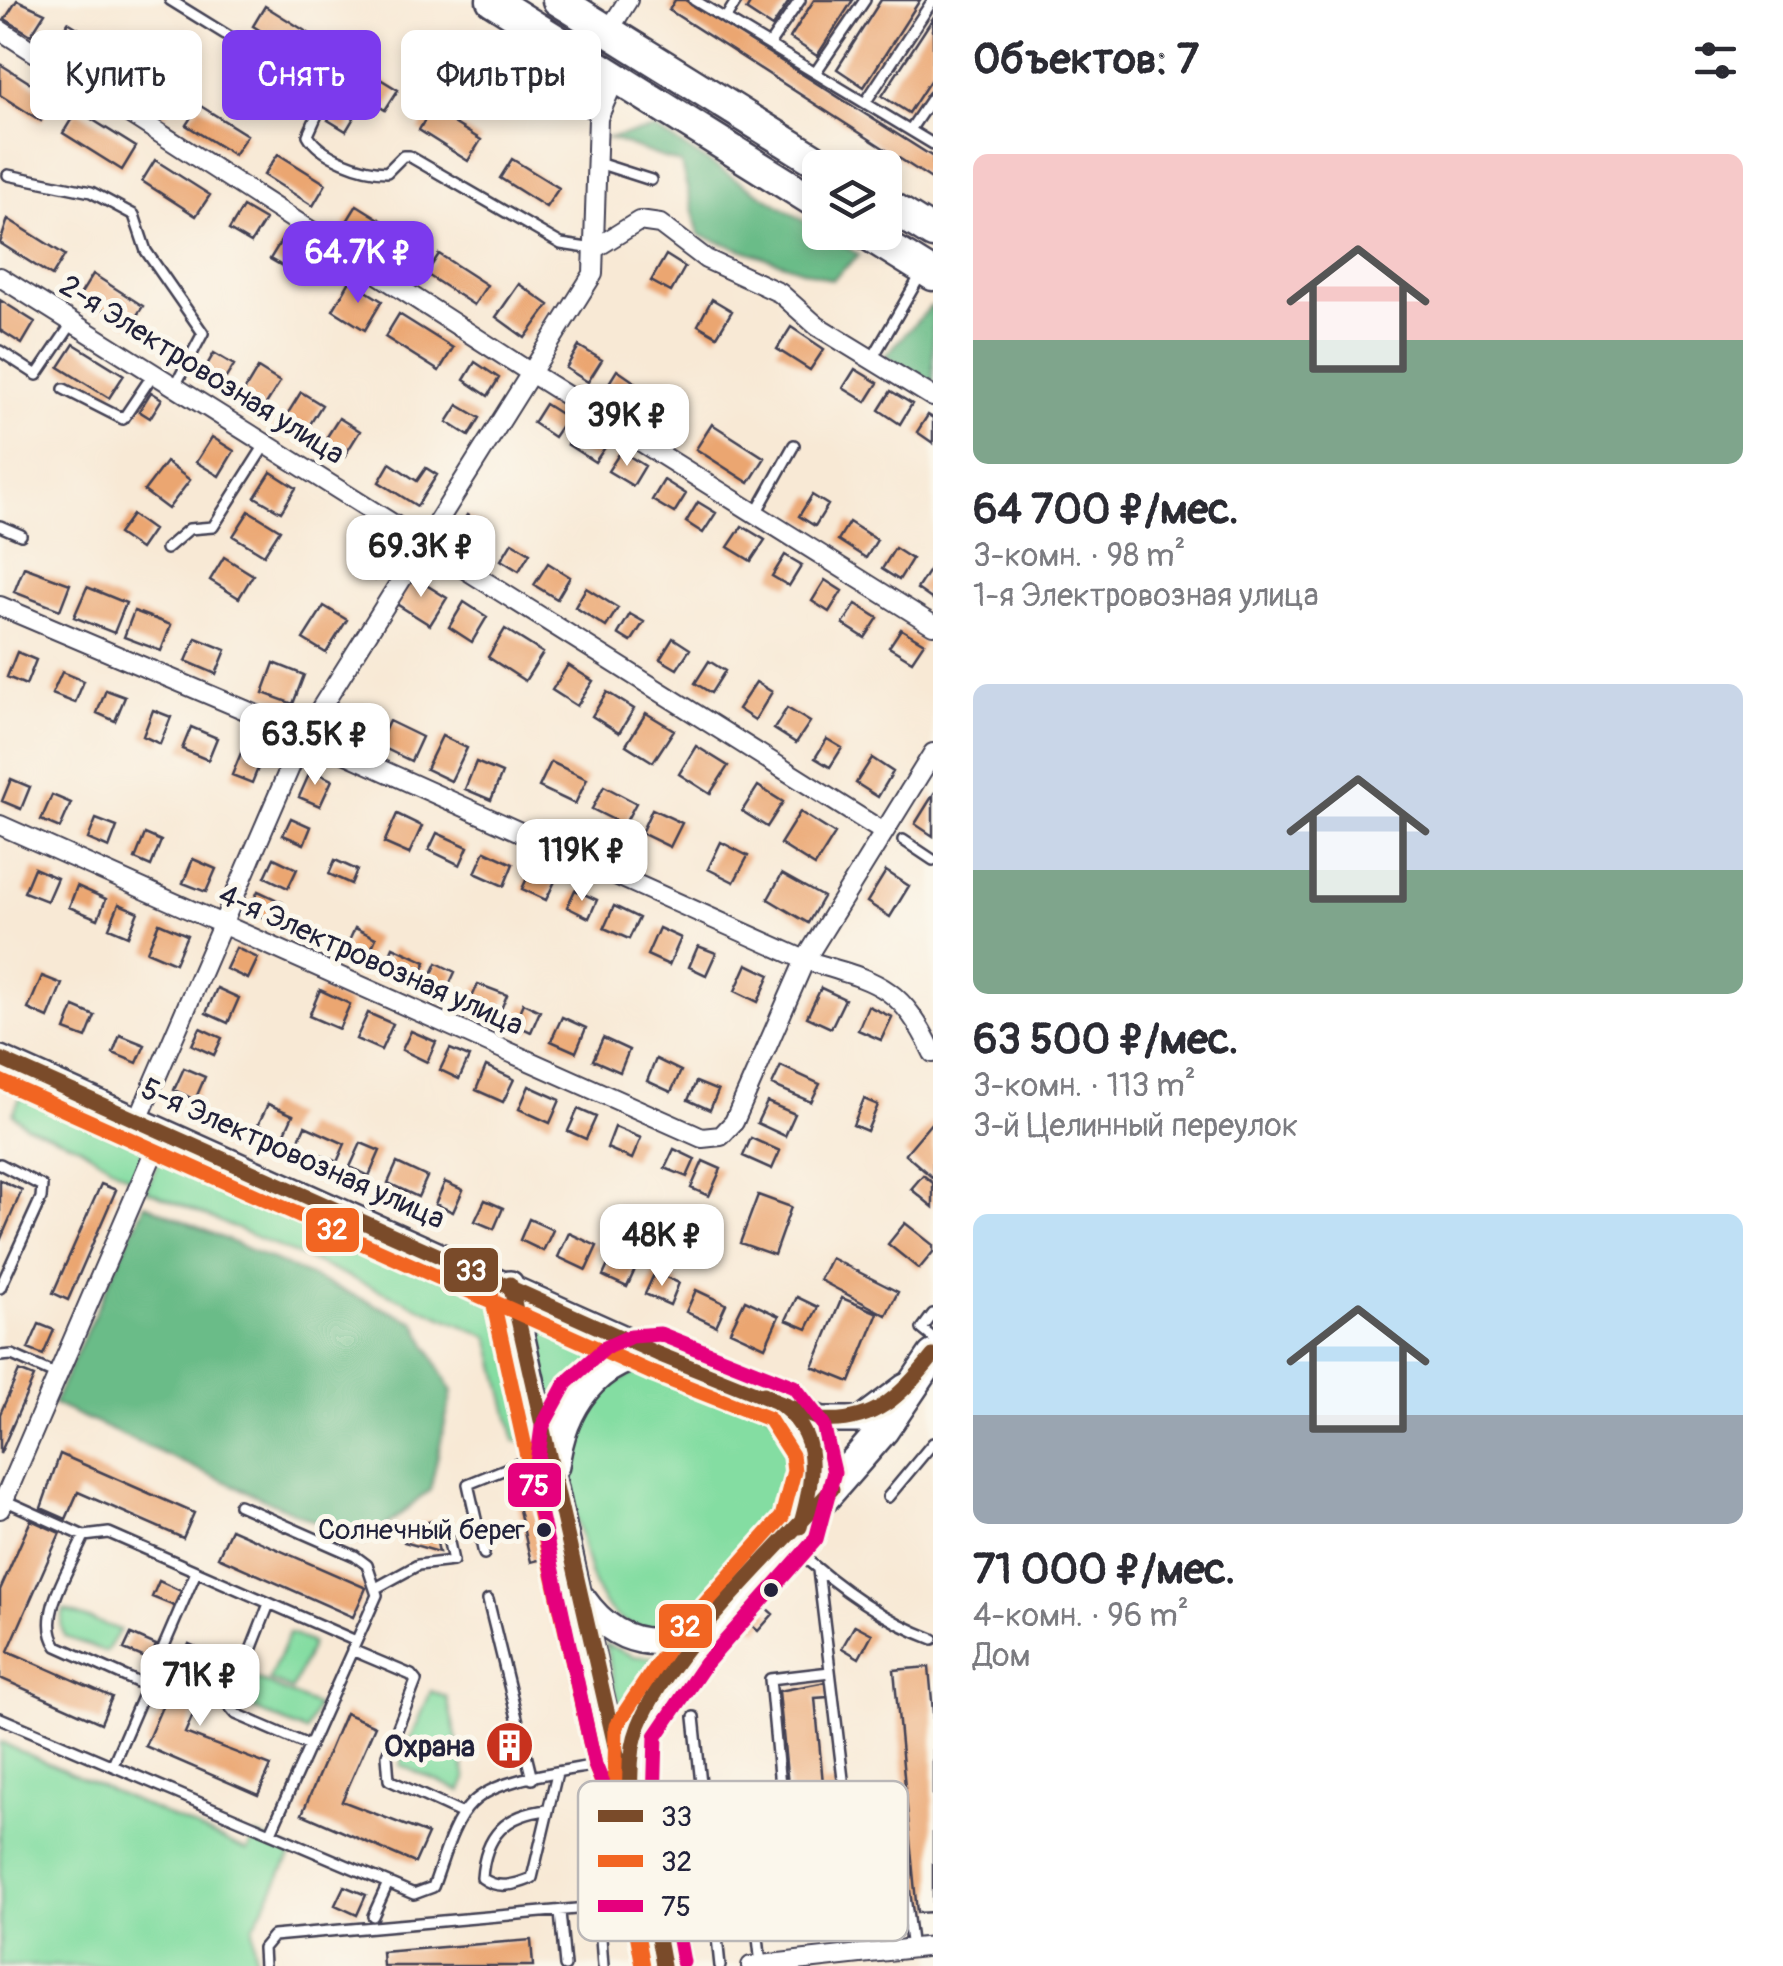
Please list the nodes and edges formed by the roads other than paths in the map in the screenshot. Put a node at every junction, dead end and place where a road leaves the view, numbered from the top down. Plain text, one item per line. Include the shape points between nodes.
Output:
1 (170, 0) edge
2 (492, 0) edge
3 (558, 0) edge
4 (628, 0) edge
5 (694, 0) edge
6 (737, 0) edge
7 (800, 0) edge
8 (864, 0) edge
9 (933, 0) edge
10 (725, 19) junction
11 (0, 30) edge
12 (608, 32) junction
13 (769, 45) junction
14 (815, 73) junction
15 (615, 80) junction
16 (933, 96) edge
17 (865, 104) junction
18 (601, 111) edge
19 (598, 120) edge
20 (910, 130) junction
21 (933, 144) edge
22 (802, 152) edge
23 (598, 163) junction
24 (8, 175) dead end
25 (651, 180) dead end
26 (802, 194) edge
27 (902, 214) edge
28 (933, 233) edge
29 (594, 250) junction
30 (893, 250) edge
31 (929, 272) edge
32 (0, 277) edge
33 (73, 322) junction
34 (0, 350) edge
35 (872, 359) junction
36 (154, 373) junction
37 (531, 373) junction
38 (174, 386) junction
39 (64, 388) dead end
40 (933, 397) edge
41 (266, 443) junction
42 (794, 445) dead end
43 (756, 513) junction
44 (0, 526) edge
45 (21, 535) dead end
46 (422, 540) junction
47 (166, 549) dead end
48 (0, 606) edge
49 (933, 625) edge
50 (304, 736) junction
51 (933, 753) edge
52 (0, 825) edge
53 (882, 831) junction
54 (903, 840) dead end
55 (933, 860) edge
56 (220, 923) junction
57 (805, 960) junction
58 (931, 1044) edge
59 (0, 1059) edge
60 (137, 1122) junction
61 (162, 1133) junction
62 (0, 1164) edge
63 (510, 1284) junction
64 (0, 1288) edge
65 (933, 1314) edge
66 (933, 1338) edge
67 (658, 1354) junction
68 (0, 1356) edge
69 (933, 1356) edge
70 (58, 1376) junction
71 (918, 1384) junction
72 (781, 1402) junction
73 (933, 1443) edge
74 (547, 1452) junction
75 (554, 1486) junction
76 (888, 1497) dead end
77 (2, 1504) edge
78 (239, 1505) dead end
79 (445, 1524) dead end
80 (793, 1534) junction
81 (84, 1536) junction
82 (484, 1554) dead end
83 (818, 1570) junction
84 (196, 1572) junction
85 (376, 1588) junction
86 (580, 1595) junction
87 (488, 1600) dead end
88 (270, 1604) junction
89 (712, 1624) junction
90 (933, 1639) edge
91 (354, 1646) junction
92 (830, 1672) junction
93 (146, 1686) junction
94 (694, 1717) dead end
95 (0, 1718) edge
96 (310, 1746) junction
97 (615, 1761) junction
98 (114, 1764) junction
99 (557, 1773) junction
100 (532, 1779) junction
101 (623, 1781) edge
102 (635, 1781) edge
103 (701, 1781) edge
104 (780, 1781) edge
105 (843, 1781) edge
106 (548, 1810) junction
107 (463, 1814) junction
108 (272, 1832) junction
109 (388, 1882) junction
110 (578, 1911) edge
111 (560, 1912) junction
112 (373, 1916) dead end
113 (908, 1919) edge
114 (601, 1941) edge
115 (660, 1941) edge
116 (717, 1941) edge
117 (933, 1946) edge
118 (912, 1949) junction
119 (763, 1965) edge
120 (264, 1966) edge
121 (564, 1966) edge
122 (603, 1966) edge
123 (663, 1966) edge
124 (720, 1966) edge

1 - 29 lane via 318,92 321,106 308,135 314,146 370,172 387,172 409,156 560,244
2 - 15 main road
3 - 12 main road
4 - 12 street
5 - 10 lane
6 - 10 lane
7 - 13 lane
8 - 14 lane
9 - 17 lane
10 - 13 lane
11 - 37 street
12 - 22 main road
13 - 14 lane
14 - 17 lane
15 - 18 street
15 - 26 main road
16 - 20 lane
17 - 20 lane
19 - 23 street
20 - 21 lane
23 - 25 lane
23 - 29 street
24 - 38 lane via 91,192 134,216 146,251 203,333
27 - 28 main road
29 - 35 street via 638,221 660,224 706,258 780,293 817,326
29 - 37 street via 593,274
30 - 31 main road
31 - 35 lane
32 - 33 street, 2-я Электровозная улица
33 - 34 lane via 38,375
33 - 36 street, 2-я Электровозная улица
35 - 40 street
36 - 38 street, 2-я Электровозная улица
36 - 39 lane via 123,419
37 - 43 street
37 - 46 street
38 - 41 street, 2-я Электровозная улица
41 - 46 street, 2-я Электровозная улица
41 - 47 lane via 213,528 189,528
42 - 43 lane
43 - 49 street
44 - 45 lane
46 - 50 street
46 - 53 street, 2-я Электровозная улица
48 - 50 street
50 - 56 street
50 - 57 street
51 - 53 street
52 - 56 street, 4-я Электровозная улица
53 - 57 street
54 - 55 lane
56 - 57 street, 4-я Электровозная улица via 702,1138 721,1136 734,1122
56 - 60 street
57 - 58 street via 890,989
59 - 60 street, 5-я Электровозная улица
60 - 61 street, 5-я Электровозная улица
61 - 63 street, 5-я Электровозная улица
61 - 70 street
62 - 64 lane via 42,1186
63 - 67 street, 5-я Электровозная улица
63 - 74 street
65 - 66 lane via 922,1330
67 - 72 street, 5-я Электровозная улица
67 - 75 street via 613,1366 581,1396 561,1433
68 - 70 lane
69 - 71 main road
70 - 77 street
71 - 72 street, 5-я Электровозная улица via 851,1422 822,1420
71 - 80 main road
72 - 80 street via 805,1433 814,1461
73 - 76 lane
74 - 75 street
74 - 82 lane via 468,1484
75 - 86 street
77 - 81 lane
78 - 85 lane via 355,1556 367,1565
79 - 85 lane via 453,1561 418,1565
80 - 83 lane
80 - 89 main road
81 - 84 lane via 110,1533
81 - 93 lane via 48,1619 49,1634 56,1646
83 - 90 lane
83 - 92 lane
84 - 88 lane
84 - 93 lane
85 - 91 lane
86 - 89 street via 615,1632 644,1642 680,1640
86 - 97 street
87 - 100 lane
88 - 91 lane
88 - 96 lane via 230,1706
89 - 102 main road via 636,1730
91 - 96 lane
91 - 107 lane via 416,1681 387,1755 389,1780
92 - 104 lane via 770,1679
92 - 105 lane
93 - 98 lane
94 - 103 lane
95 - 98 lane
96 - 108 lane
97 - 99 lane
97 - 101 street
98 - 108 lane
99 - 100 lane
99 - 106 lane
100 - 107 lane via 490,1792
106 - 106 lane via 532,1878 514,1885 482,1878 484,1857 502,1822
107 - 109 lane via 424,1894
108 - 109 lane
109 - 112 lane
110 - 111 lane
111 - 120 lane via 273,1936 263,1948
111 - 121 lane
113 - 118 lane
114 - 122 lane
115 - 123 main road
116 - 124 lane
117 - 118 street
118 - 119 street

